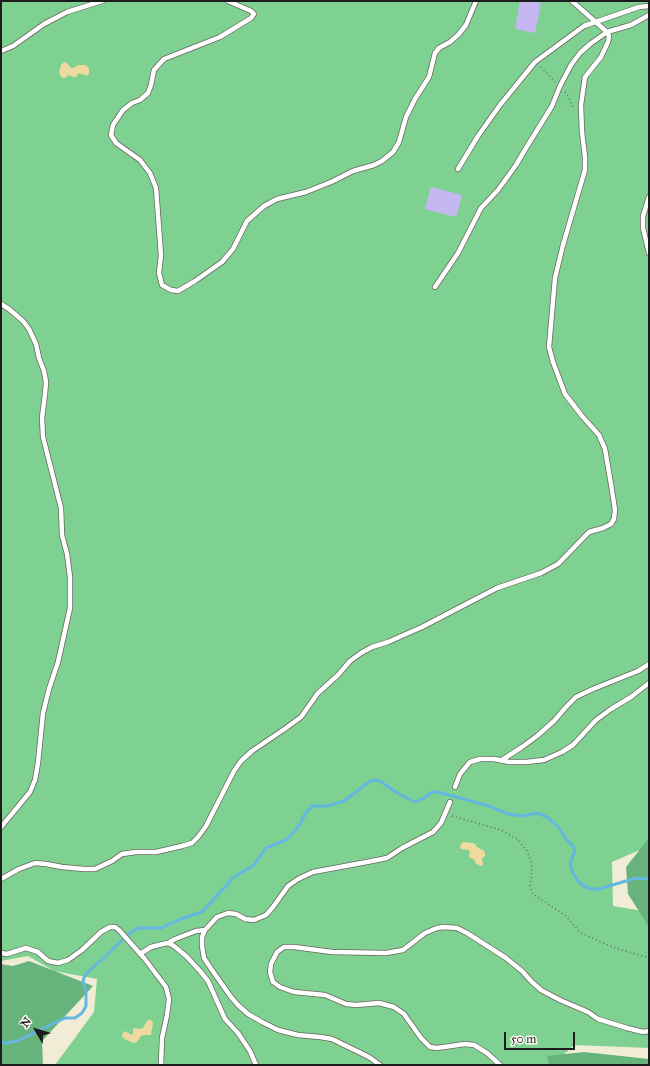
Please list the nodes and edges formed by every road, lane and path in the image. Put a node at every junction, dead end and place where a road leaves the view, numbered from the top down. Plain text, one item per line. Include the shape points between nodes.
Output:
1 (102, 1) edge
2 (228, 1) edge
3 (476, 1) edge
4 (572, 1) edge
5 (649, 6) edge
6 (649, 15) edge
7 (596, 22) junction
8 (607, 32) junction
9 (1, 51) edge
10 (458, 169) dead end
11 (649, 197) edge
12 (649, 253) edge
13 (435, 287) dead end
14 (1, 304) edge
15 (649, 664) edge
16 (649, 683) edge
17 (502, 760) junction
18 (455, 787) dead end
19 (450, 802) dead end
20 (446, 813) junction
21 (1, 827) edge
22 (1, 879) edge
23 (205, 930) junction
24 (168, 944) junction
25 (1, 953) edge
26 (140, 954) junction
27 (649, 958) edge
28 (649, 1031) edge
29 (161, 1065) edge
30 (256, 1065) edge
31 (380, 1065) edge
32 (500, 1065) edge

1 - 9 lane via 67,12
2 - 3 lane via 252,11 252,18 220,37 164,59 154,70 148,93 123,110 113,125 111,135 116,143 140,160 150,173 156,188 161,255 159,273 162,285 171,290 178,291 222,262 233,249 247,221 264,206 374,165 393,152 399,142 406,117 429,77 435,53 458,35 466,25
4 - 7 lane
5 - 7 lane
6 - 8 lane via 631,25
7 - 8 lane
7 - 10 lane via 584,26 535,62 500,105
8 - 13 lane via 580,53 571,65 552,106 516,165 481,208 458,253
8 - 22 lane via 608,42 601,57 585,77 581,104 585,170 555,278 549,347 565,394 599,435 605,449 615,510 611,524 589,532 558,564 541,573 498,588 422,627 372,647 350,661 318,693 301,717 241,761 206,826 192,843 156,852 122,854 95,868 62,868 35,864
11 - 12 lane via 643,216
14 - 21 lane via 29,329 44,371 46,394 42,418 43,437 61,508 62,535 70,576 70,608 43,713 34,780 30,792
15 - 17 lane via 576,697 537,736
16 - 17 lane via 596,720 573,745 562,752 544,760
17 - 18 lane via 480,759 470,762 460,774
19 - 20 lane
20 - 23 lane via 433,832 387,858 313,872 288,886 266,915 254,920 228,912 217,917
20 - 27 path via 454,818 501,830 517,839 531,861 530,886 533,894 566,916 584,934 615,948
23 - 24 lane via 196,931
23 - 31 lane via 202,937 204,958 231,997 248,1014 278,1030 332,1039
24 - 26 lane
24 - 30 lane via 186,956 208,981 225,1019 238,1033
25 - 26 lane via 7,954 26,948 38,952 48,960 68,960 110,927 119,930
26 - 29 lane via 166,987 169,999 162,1038
28 - 32 lane via 638,1031 598,1019 541,990 506,958 457,928 437,928 403,950 386,953 332,952 284,947 277,952 270,964 273,982 280,987 294,992 325,995 346,1004 380,1003 394,1007 404,1014 420,1038 430,1047 474,1045

